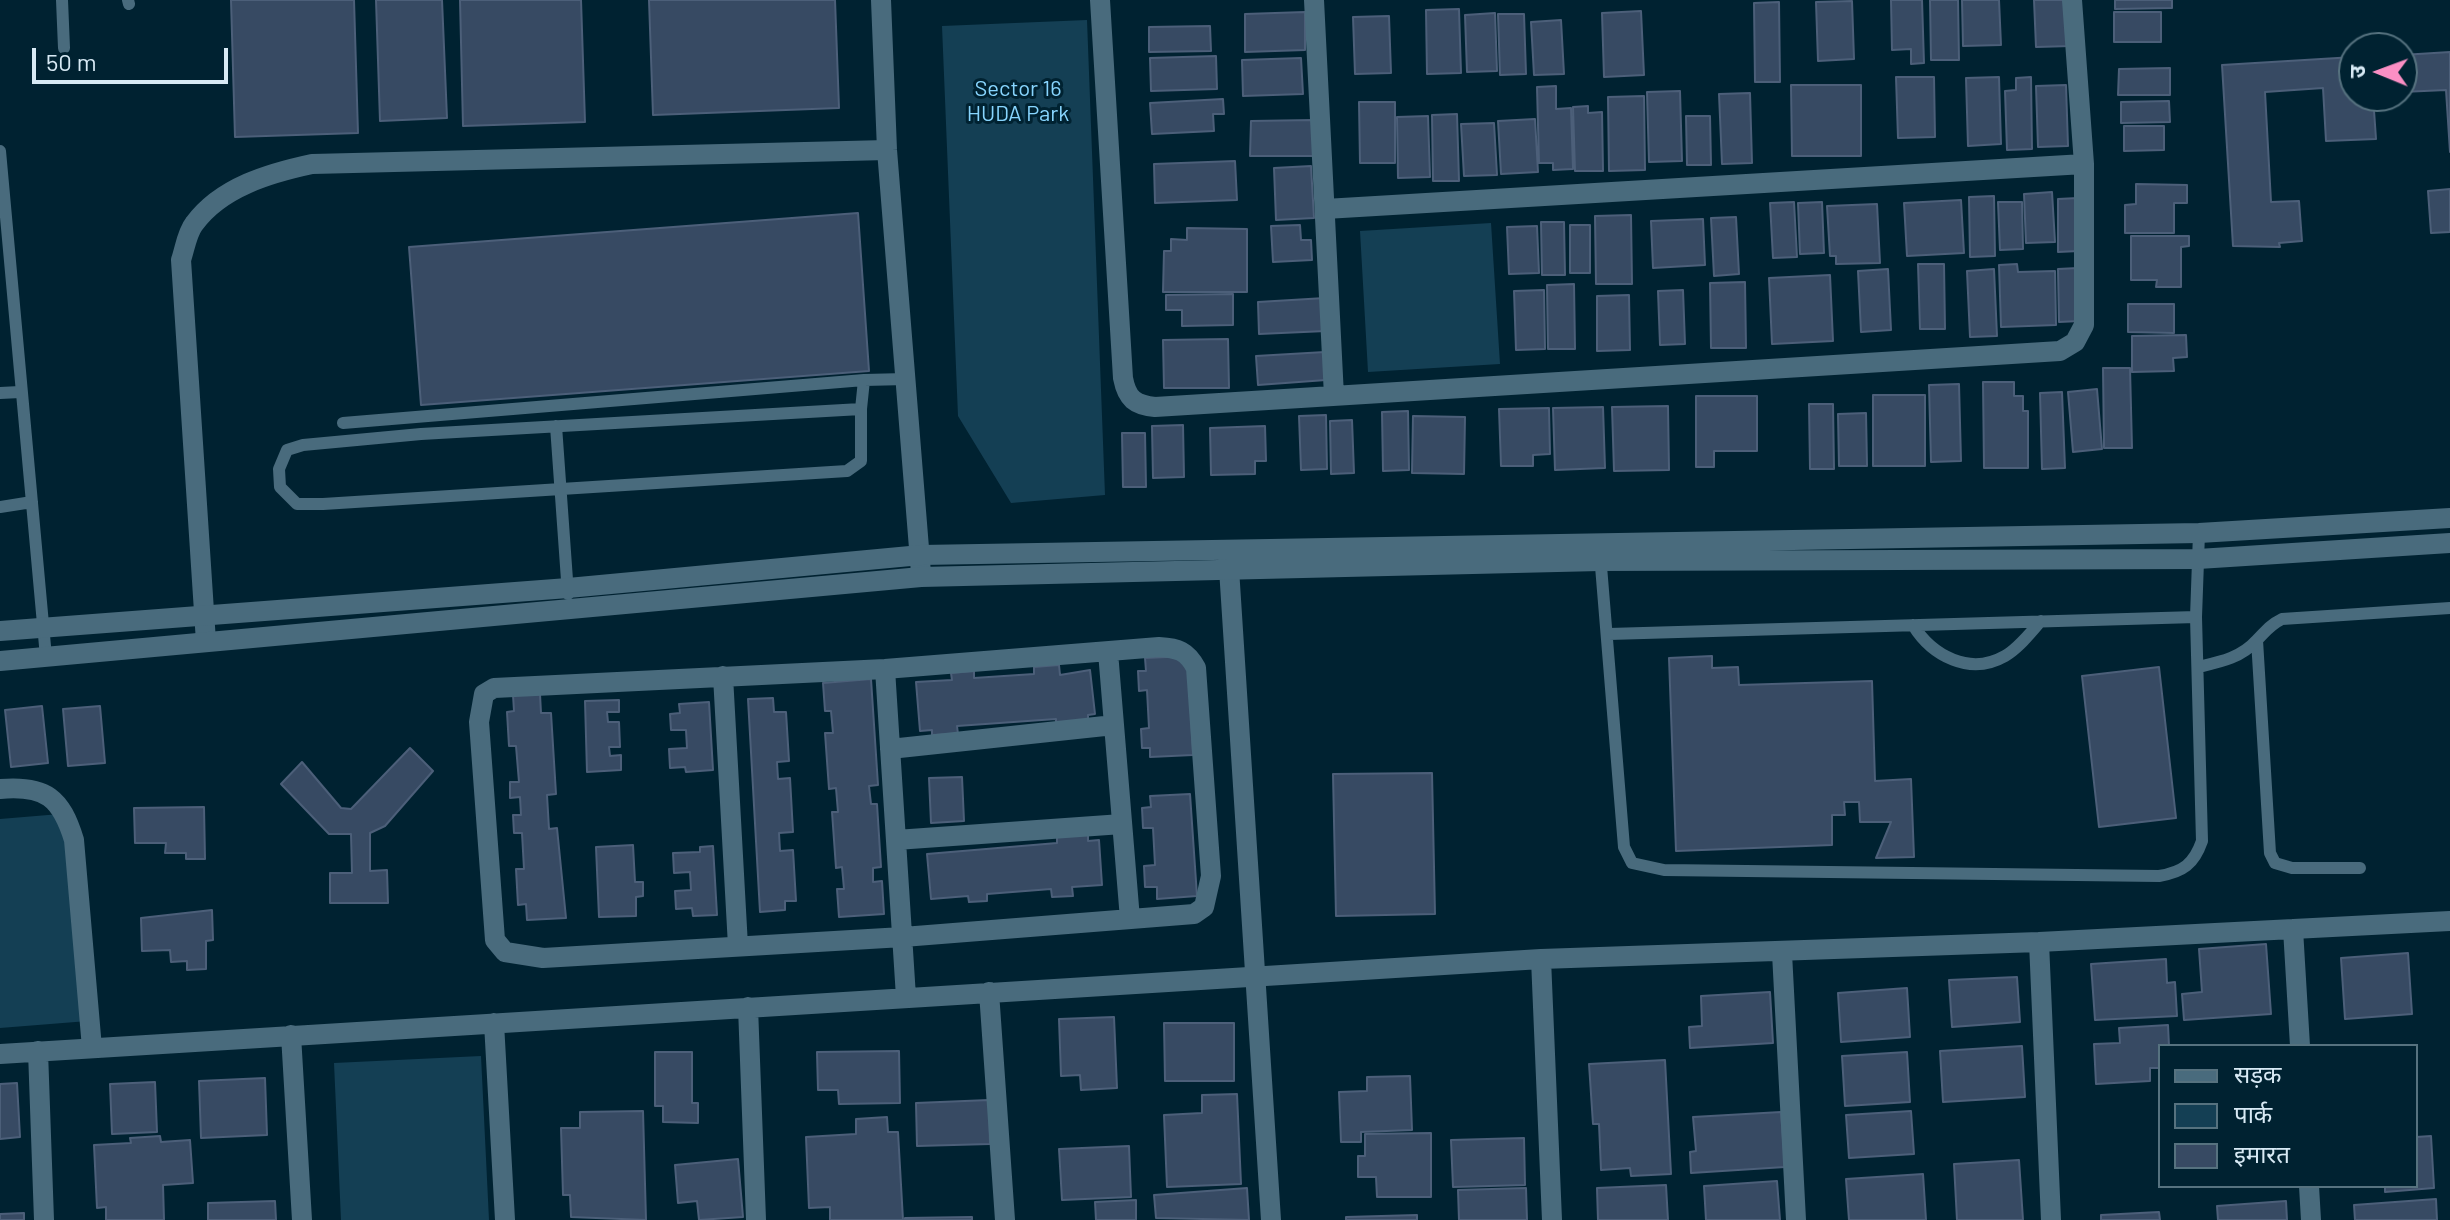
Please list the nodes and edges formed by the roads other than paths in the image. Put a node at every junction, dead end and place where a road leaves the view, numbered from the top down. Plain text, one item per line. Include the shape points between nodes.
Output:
1 (62, 0) edge
2 (881, 0) edge
3 (1100, 0) edge
4 (1314, 0) edge
5 (2072, 0) edge
6 (64, 48) dead end
7 (887, 150) junction
8 (0, 151) edge
9 (2084, 164) junction
10 (1325, 209) junction
11 (906, 379) junction
12 (864, 380) junction
13 (20, 392) junction
14 (0, 393) edge
15 (1334, 396) junction
16 (861, 409) junction
17 (343, 423) dead end
18 (556, 426) junction
19 (560, 489) junction
20 (32, 502) junction
21 (0, 507) edge
22 (2450, 518) edge
23 (2199, 533) junction
24 (2450, 543) edge
25 (1599, 552) junction
26 (921, 555) junction
27 (1228, 558) junction
28 (2198, 559) junction
29 (921, 577) junction
30 (569, 599) junction
31 (2450, 608) edge
32 (204, 613) junction
33 (2196, 617) junction
34 (2041, 621) junction
35 (1913, 625) junction
36 (43, 626) junction
37 (0, 631) edge
38 (1609, 634) junction
39 (2257, 640) junction
40 (206, 642) junction
41 (1108, 652) junction
42 (46, 657) junction
43 (0, 661) edge
44 (2198, 667) junction
45 (885, 669) junction
46 (723, 676) junction
47 (1114, 725) junction
48 (890, 749) junction
49 (0, 789) edge
50 (1122, 824) junction
51 (896, 840) junction
52 (2360, 868) dead end
53 (1130, 919) junction
54 (2450, 921) edge
55 (2293, 929) junction
56 (903, 937) junction
57 (2039, 942) junction
58 (738, 946) junction
59 (1782, 953) junction
60 (1541, 959) junction
61 (1256, 975) junction
62 (989, 992) junction
63 (906, 997) junction
64 (748, 1007) junction
65 (494, 1023) junction
66 (291, 1035) junction
67 (2300, 1044) edge
68 (92, 1048) junction
69 (38, 1051) junction
70 (0, 1054) edge
71 (2309, 1188) edge
72 (44, 1220) edge
73 (302, 1220) edge
74 (505, 1220) edge
75 (756, 1220) edge
76 (1005, 1220) edge
77 (1271, 1220) edge
78 (1552, 1220) edge
79 (1796, 1220) edge
80 (2051, 1220) edge
81 (2311, 1220) edge

1 - 6 lane
2 - 7 street
3 - 15 street via 1126,395 1139,405 1155,407
4 - 10 street
5 - 9 street
7 - 11 street
7 - 32 street via 312,164 251,181 212,204 192,226 181,260
8 - 13 lane
9 - 10 street
9 - 15 street via 2084,325 2075,342 2060,351
10 - 15 street
11 - 12 lane
11 - 26 street
12 - 16 lane
12 - 17 lane
13 - 14 lane
13 - 20 lane
16 - 18 lane
16 - 19 lane via 861,461 847,471
18 - 19 lane
18 - 19 lane via 303,445 287,450 279,469 280,487 297,504
19 - 30 lane
20 - 21 lane
20 - 36 lane
22 - 23 street
23 - 25 street
23 - 28 lane
24 - 28 street
25 - 27 street
25 - 28 street
25 - 38 lane
26 - 27 street
26 - 29 street
26 - 30 street
27 - 29 street
27 - 61 street
28 - 33 lane
29 - 30 street
30 - 32 street
30 - 40 street
31 - 39 lane via 2297,616 2266,627
32 - 36 street
32 - 40 street
33 - 34 lane
33 - 44 lane
34 - 35 lane
34 - 35 lane via 2005,656 1959,663 1932,649
35 - 38 lane
36 - 37 street
36 - 42 lane
38 - 44 lane via 1624,847 1632,863 1664,870 2176,873 2189,866 2202,841
39 - 44 lane via 2230,660
39 - 52 lane via 2270,853 2275,863 2292,868
40 - 42 street
41 - 45 street
41 - 47 street
41 - 53 street via 1176,648 1189,655 1196,668 1209,893 1204,907 1194,914
42 - 43 street
45 - 46 street
45 - 48 street
46 - 58 street
46 - 58 street via 494,688 484,694 479,722 495,940 505,952 543,958
47 - 48 street
47 - 50 street
48 - 51 street
49 - 68 street via 18,787 64,809 74,840
50 - 51 street
50 - 53 street
51 - 56 street
53 - 56 street
54 - 55 street
55 - 57 street
55 - 67 street
56 - 58 street
56 - 63 street
57 - 59 street
57 - 80 street
59 - 60 street
59 - 79 street
60 - 61 street
60 - 78 street
61 - 62 street
61 - 77 street
62 - 63 street
62 - 76 street
63 - 64 street
64 - 65 street
64 - 75 street
65 - 66 street
65 - 74 street
66 - 68 street
66 - 73 street
68 - 69 street
69 - 70 street
69 - 72 street
71 - 81 street

